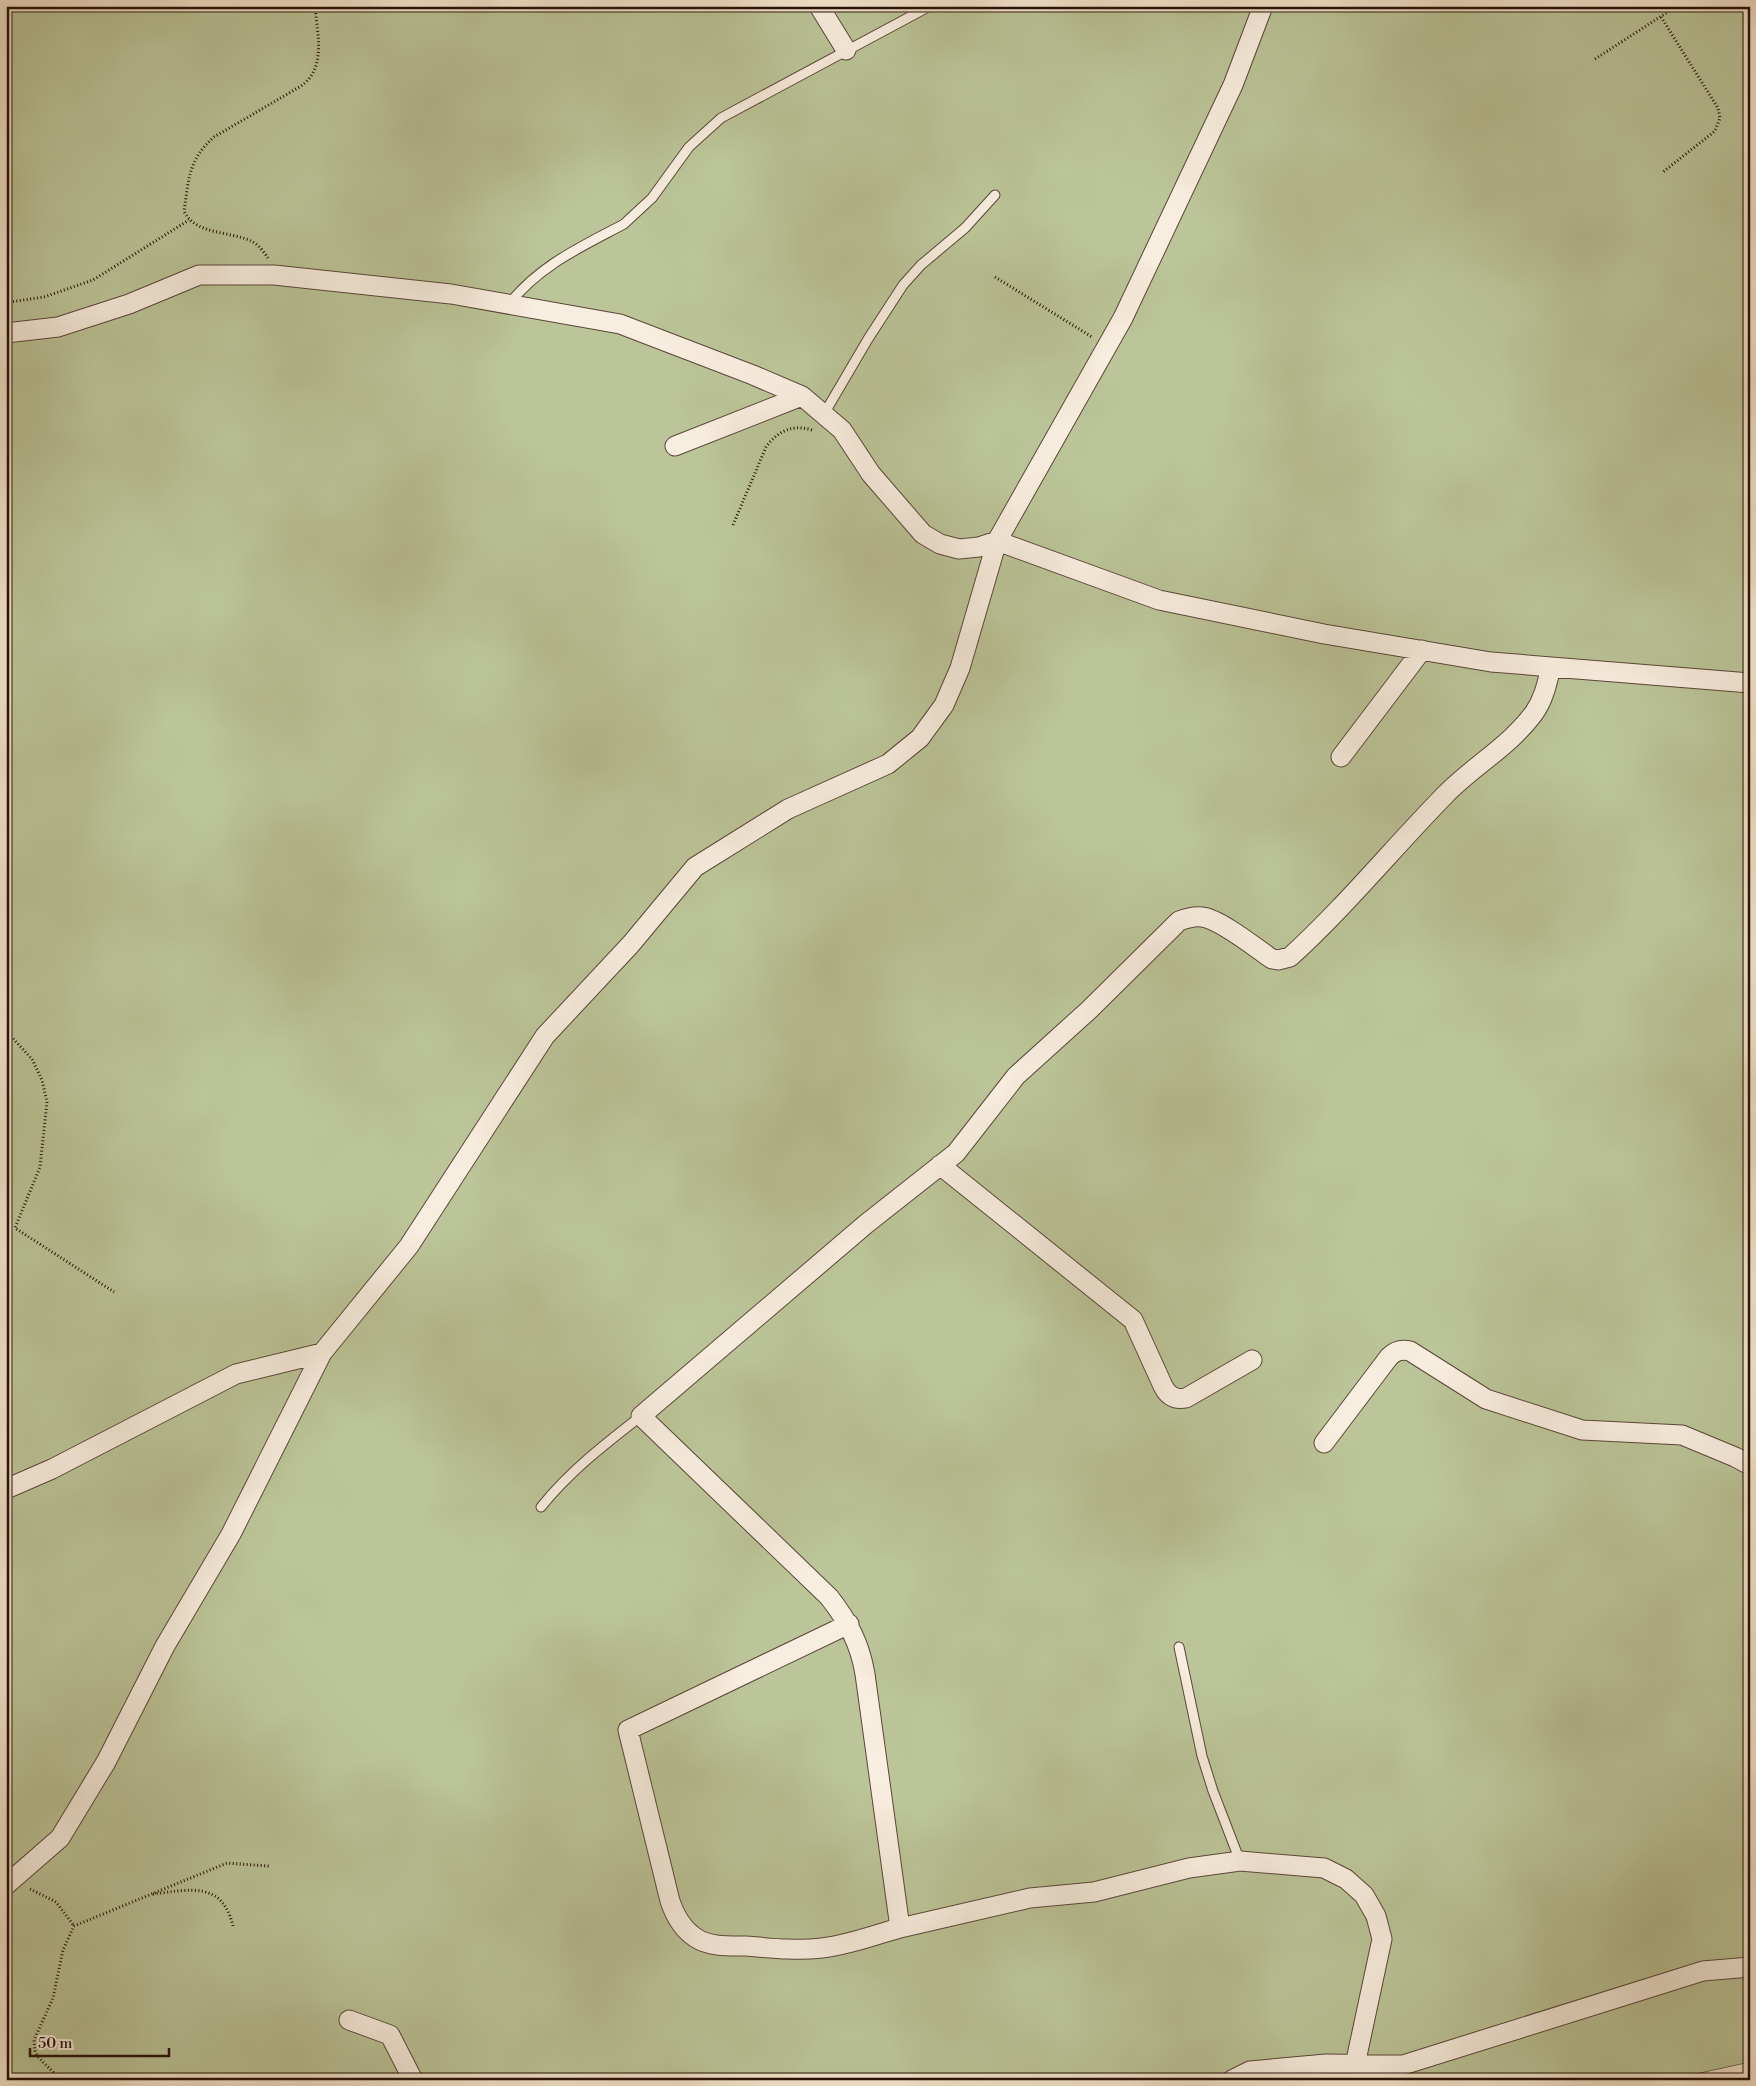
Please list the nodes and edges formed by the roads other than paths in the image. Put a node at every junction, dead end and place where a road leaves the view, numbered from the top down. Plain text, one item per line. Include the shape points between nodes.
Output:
1 (820, 6) edge
2 (930, 6) edge
3 (1263, 6) edge
4 (846, 50) junction
5 (995, 195) dead end
6 (508, 304) junction
7 (6, 333) edge
8 (802, 396) junction
9 (824, 414) junction
10 (675, 446) dead end
11 (997, 541) junction
12 (1422, 650) junction
13 (1551, 667) junction
14 (1750, 683) edge
15 (1341, 757) dead end
16 (940, 1165) junction
17 (322, 1353) junction
18 (1252, 1360) dead end
19 (641, 1416) junction
20 (1324, 1443) dead end
21 (1750, 1465) edge
22 (6, 1489) edge
23 (541, 1507) dead end
24 (849, 1624) junction
25 (1179, 1647) dead end
26 (1240, 1861) junction
27 (7, 1884) edge
28 (900, 1928) junction
29 (1750, 1967) edge
30 (350, 2020) dead end
31 (1355, 2065) junction
32 (413, 2080) edge
33 (1232, 2080) edge

1 - 4 street
2 - 4 lane
3 - 11 street via 1233,85 1123,318
4 - 6 lane via 721,118 689,147 660,189 634,216 548,266 520,289
5 - 9 lane via 965,228 921,265 903,285
6 - 7 street via 451,294 274,275 199,275 130,304 58,327
6 - 8 street via 620,324
8 - 9 street
8 - 10 street
9 - 11 street via 842,430 872,474 923,534 940,544 959,549
11 - 12 street via 1159,600 1324,634
11 - 17 street via 960,668 944,706 920,738 888,764 788,809 695,867 631,944 545,1036 409,1246
12 - 13 street via 1491,662
12 - 15 street
13 - 14 street
13 - 16 street via 1546,690 1520,730 1446,793 1290,957 1272,959 1214,920 1191,917 1179,920 1016,1076 956,1153
16 - 18 street via 1133,1320 1170,1396 1186,1398
16 - 19 street
17 - 22 street via 236,1374 52,1469
17 - 27 street via 231,1534 164,1646 106,1762 60,1838
19 - 23 lane via 588,1457
19 - 24 street via 828,1597
20 - 21 street via 1389,1357 1398,1350 1404,1350 1486,1399 1582,1430 1682,1436
24 - 28 street via 860,1649 865,1674
24 - 28 street via 628,1730 670,1901 686,1931 712,1945 798,1949 843,1945
25 - 26 lane via 1202,1756
26 - 28 street via 1189,1868 1094,1892 1030,1898
26 - 31 street via 1324,1868 1346,1879 1364,1895 1376,1916 1382,1939
29 - 31 street via 1703,1971 1403,2065
30 - 32 street via 390,2035
31 - 33 street via 1326,2064 1250,2071

